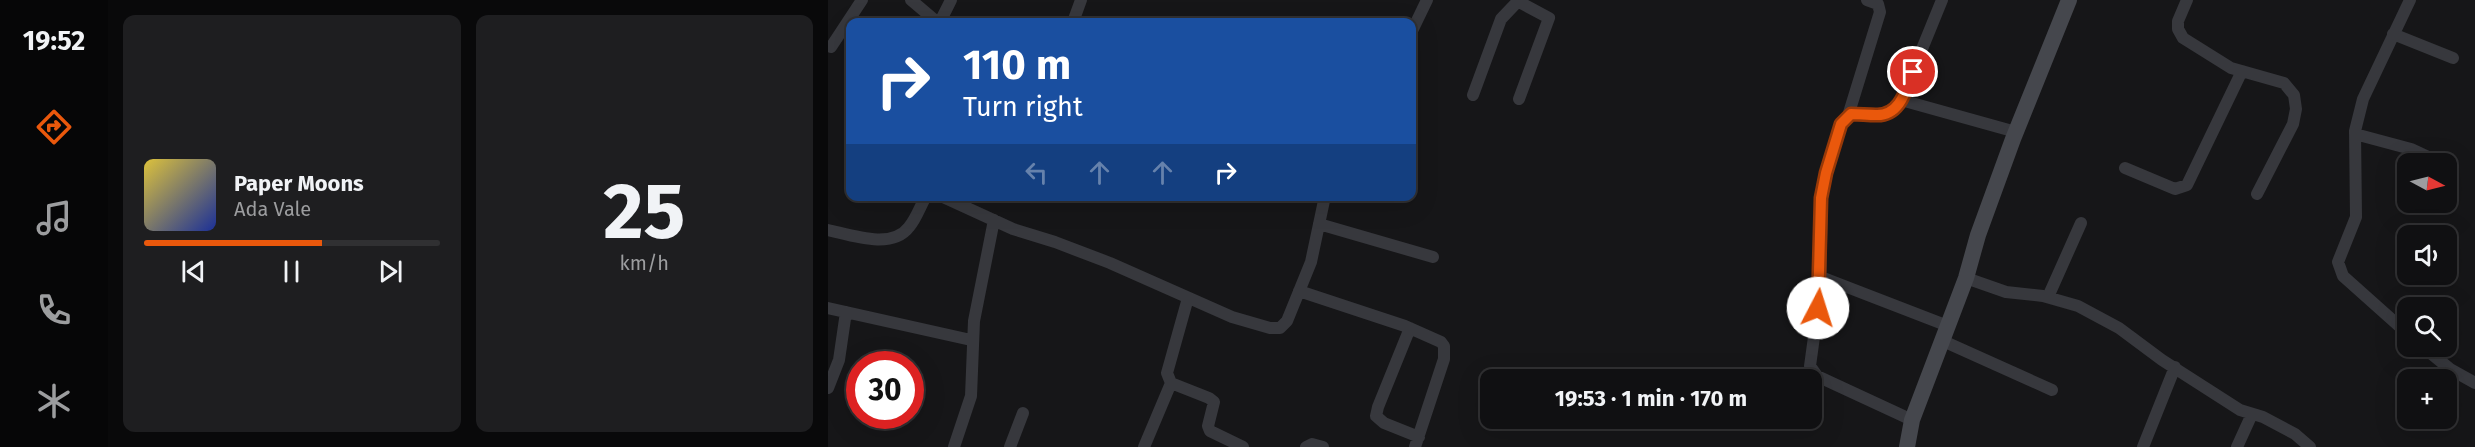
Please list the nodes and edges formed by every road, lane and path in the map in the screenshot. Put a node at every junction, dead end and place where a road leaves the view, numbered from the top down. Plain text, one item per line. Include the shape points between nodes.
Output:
1 (862, 0) edge
2 (911, 0) edge
3 (951, 0) edge
4 (1082, 0) edge
5 (1427, 0) edge
6 (1519, 0) edge
7 (1867, 0) edge
8 (1942, 0) edge
9 (2069, 0) edge
10 (2187, 0) edge
11 (2410, 0) edge
12 (850, 18) edge
13 (933, 18) edge
14 (940, 18) edge
15 (1075, 18) edge
16 (1416, 23) edge
17 (846, 24) edge
18 (2393, 34) junction
19 (831, 47) dead end
20 (2453, 58) dead end
21 (2242, 71) junction
22 (1473, 95) dead end
23 (1519, 99) dead end
24 (1901, 100) junction
25 (1848, 116) junction
26 (2016, 132) junction
27 (2355, 134) junction
28 (2419, 153) edge
29 (2125, 168) dead end
30 (2257, 194) dead end
31 (919, 201) edge
32 (924, 201) edge
33 (952, 201) edge
34 (1324, 201) edge
35 (918, 211) junction
36 (994, 220) junction
37 (2081, 223) dead end
38 (1319, 224) junction
39 (828, 230) edge
40 (1433, 257) dead end
41 (1821, 277) junction
42 (1966, 278) junction
43 (1299, 291) junction
44 (2048, 297) junction
45 (1188, 298) junction
46 (828, 308) edge
47 (846, 312) junction
48 (2397, 324) edge
49 (1410, 328) junction
50 (1946, 333) junction
51 (971, 340) junction
52 (2435, 357) edge
53 (2175, 367) junction
54 (1171, 383) junction
55 (2475, 383) edge
56 (828, 388) edge
57 (2052, 390) dead end
58 (1023, 413) dead end
59 (2252, 414) junction
60 (1912, 420) junction
61 (1417, 442) edge
62 (954, 447) edge
63 (1010, 447) edge
64 (1144, 447) edge
65 (1243, 447) edge
66 (1306, 447) edge
67 (1323, 447) edge
68 (1907, 447) edge
69 (2142, 447) edge
70 (2237, 447) edge
71 (2310, 447) edge

1 - 12 street
2 - 13 street
3 - 14 street
4 - 15 street
5 - 16 street
6 - 22 street via 1501,19
6 - 23 street via 1549,18
7 - 25 street via 1878,4 1880,12
8 - 24 street
9 - 26 street
10 - 21 street via 2178,21 2180,35 2221,63
11 - 18 street
17 - 19 street
18 - 20 street
18 - 27 street via 2363,99
21 - 29 street via 2187,185 2175,189
21 - 30 street via 2284,83 2294,95 2296,109 2293,124
24 - 25 street via 1885,115
24 - 26 street
25 - 41 street via 1841,124 1821,198
26 - 42 street
27 - 28 street
27 - 48 street via 2356,218 2341,250 2339,270
31 - 35 street
32 - 35 street
33 - 36 street
34 - 38 street
35 - 39 street via 909,228 886,240
36 - 45 street via 1110,263
36 - 51 street
37 - 44 street
38 - 40 street
38 - 43 street via 1311,262
41 - 50 street
41 - 60 street via 1810,360 1813,371
42 - 44 street via 2006,292
42 - 50 street
43 - 45 street via 1287,321 1280,328 1232,317
43 - 49 street
44 - 53 street via 2078,306 2119,328
45 - 54 street via 1167,373
46 - 47 street
47 - 51 street
47 - 56 street via 839,360
49 - 61 street via 1441,342 1444,351
49 - 61 street via 1376,416
50 - 57 street
50 - 60 street
51 - 62 street via 970,396
52 - 55 street
53 - 59 street
53 - 69 street
54 - 64 street
54 - 65 street via 1214,402 1210,431
58 - 63 street
59 - 70 street
59 - 71 street via 2295,434
60 - 68 street
66 - 67 street

